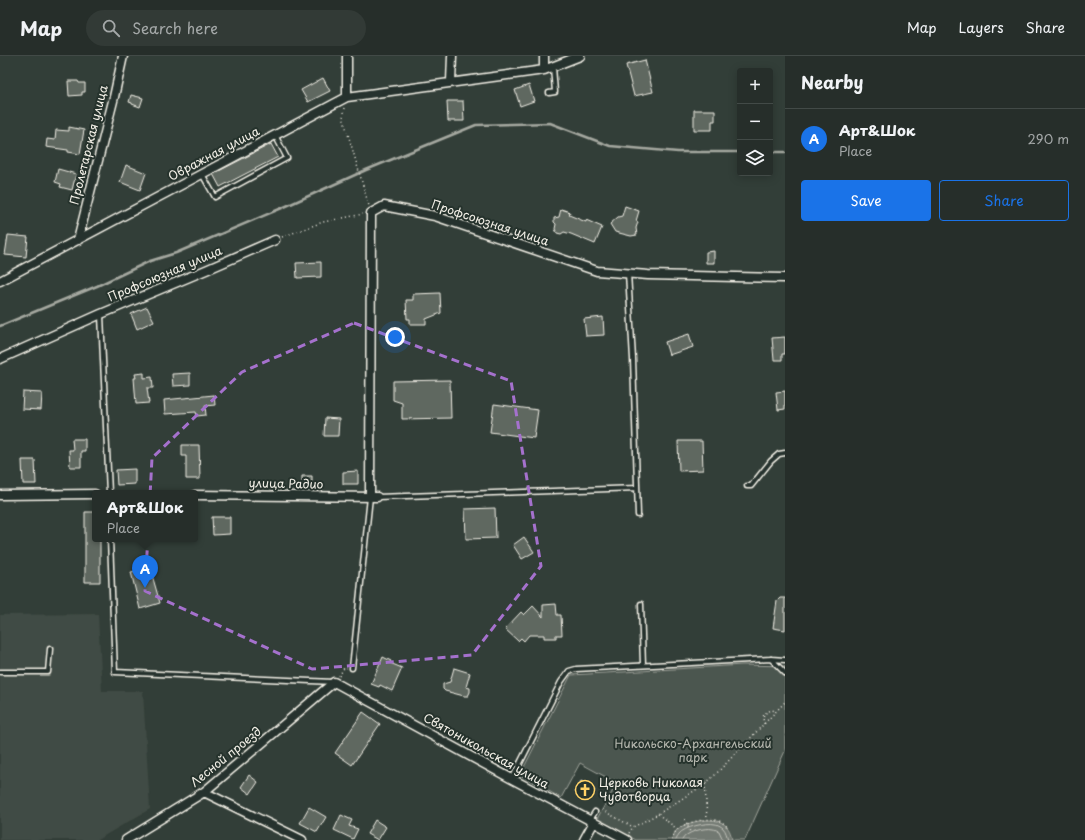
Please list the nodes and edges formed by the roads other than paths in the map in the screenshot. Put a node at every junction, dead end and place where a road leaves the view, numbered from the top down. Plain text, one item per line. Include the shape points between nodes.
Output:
1 (123, 56) edge
2 (347, 56) edge
3 (452, 56) edge
4 (544, 56) edge
5 (580, 56) edge
6 (553, 66) junction
7 (544, 70) junction
8 (451, 82) junction
9 (548, 93) dead end
10 (347, 97) junction
11 (275, 135) junction
12 (202, 174) junction
13 (78, 240) junction
14 (275, 240) road end
15 (628, 273) junction
16 (785, 278) edge
17 (0, 281) edge
18 (101, 314) junction
19 (0, 359) edge
20 (785, 453) edge
21 (746, 486) dead end
22 (637, 488) junction
23 (109, 490) edge
24 (92, 494) edge
25 (0, 495) edge
26 (198, 495) edge
27 (374, 497) junction
28 (638, 515) dead end
29 (110, 542) edge
30 (641, 604) dead end
31 (50, 649) dead end
32 (771, 659) junction
33 (785, 660) edge
34 (643, 665) junction
35 (352, 668) road end
36 (0, 672) edge
37 (785, 672) edge
38 (334, 682) junction
39 (512, 779) junction
40 (204, 792) junction
41 (595, 812) dead end
42 (592, 822) junction
43 (126, 840) edge
44 (302, 840) edge
45 (584, 840) edge
46 (627, 840) edge

1 - 13 street, Пролетарская улица
2 - 10 street
3 - 8 street
4 - 7 street
5 - 6 street, Овражная улица
6 - 7 street, Овражная улица
6 - 9 lane via 555,92
7 - 8 street, Овражная улица
8 - 10 street, Овражная улица
10 - 11 street, Овражная улица
11 - 12 street, Овражная улица
11 - 12 lane via 287,158 215,197
12 - 13 street, Овражная улица
13 - 17 street, Овражная улица
14 - 18 street, Профсоюзная улица
15 - 16 street, Профсоюзная улица
15 - 22 lane
15 - 27 street, Профсоюзная улица via 597,271 435,216 384,206 371,213
18 - 19 street, Профсоюзная улица
18 - 23 lane
20 - 21 lane via 779,454 771,461 751,486
22 - 27 lane
22 - 28 lane
24 - 25 street
26 - 27 street, улица Радио
27 - 35 lane
29 - 38 lane via 115,672
30 - 34 lane
31 - 36 lane via 48,672
32 - 33 lane
32 - 34 lane
32 - 37 lane
34 - 39 lane via 569,671
38 - 39 street, Святоникольская улица
38 - 40 street, Лесной проезд
39 - 42 street, Святоникольская улица
40 - 43 street, Лесной проезд
40 - 44 street
41 - 42 lane
42 - 45 street
42 - 46 street, Святоникольская улица

